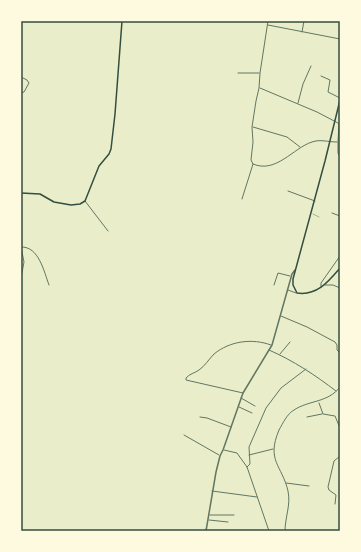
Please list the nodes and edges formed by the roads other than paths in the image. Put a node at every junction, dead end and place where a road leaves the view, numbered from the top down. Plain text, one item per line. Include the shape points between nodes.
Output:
1 (122, 21) edge
2 (268, 21) edge
3 (304, 21) edge
4 (267, 25) junction
5 (302, 32) junction
6 (340, 39) edge
7 (311, 66) dead end
8 (238, 73) dead end
9 (260, 73) junction
10 (321, 76) dead end
11 (21, 77) edge
12 (259, 88) junction
13 (21, 93) edge
14 (340, 99) edge
15 (298, 104) junction
16 (335, 120) junction
17 (252, 127) junction
18 (330, 142) junction
19 (338, 142) junction
20 (301, 148) junction
21 (340, 157) edge
22 (253, 164) junction
23 (288, 191) dead end
24 (21, 193) edge
25 (242, 199) dead end
26 (85, 201) junction
27 (315, 201) junction
28 (312, 213) junction
29 (332, 213) dead end
30 (340, 216) edge
31 (319, 217) dead end
32 (108, 231) dead end
33 (21, 247) edge
34 (340, 256) edge
35 (296, 268) junction
36 (340, 268) edge
37 (291, 277) junction
38 (21, 278) edge
39 (49, 285) dead end
40 (274, 285) dead end
41 (324, 285) junction
42 (321, 287) junction
43 (340, 288) edge
44 (287, 290) junction
45 (297, 293) junction
46 (281, 316) junction
47 (290, 342) dead end
48 (272, 345) junction
49 (269, 350) junction
50 (340, 353) edge
51 (280, 355) junction
52 (306, 369) junction
53 (340, 387) edge
54 (336, 392) junction
55 (243, 393) junction
56 (241, 398) junction
57 (318, 402) junction
58 (238, 406) junction
59 (255, 406) dead end
60 (252, 413) dead end
61 (323, 414) junction
62 (200, 417) dead end
63 (308, 417) dead end
64 (232, 427) junction
65 (340, 428) edge
66 (184, 435) dead end
67 (273, 449) junction
68 (223, 450) junction
69 (249, 455) junction
70 (220, 456) junction
71 (340, 456) edge
72 (246, 467) junction
73 (285, 483) junction
74 (309, 486) dead end
75 (212, 491) junction
76 (258, 497) junction
77 (335, 504) dead end
78 (209, 514) junction
79 (234, 515) dead end
80 (208, 520) junction
81 (228, 522) dead end
82 (207, 530) edge
83 (269, 531) edge
84 (285, 531) edge

1 - 26 main road via 112,145 109,154 95,173
2 - 4 street
3 - 5 street
4 - 5 street
4 - 9 street
5 - 6 street
7 - 15 street
8 - 9 street
9 - 12 street
10 - 14 street via 330,80 328,92
11 - 13 street via 29,83
12 - 15 street
12 - 17 street
14 - 16 main road
15 - 16 street
16 - 18 main road
16 - 19 street via 339,124
17 - 20 street via 287,137
17 - 22 street
18 - 19 street
18 - 20 street via 314,141
18 - 27 main road
19 - 21 street
20 - 22 street via 272,165 263,167
22 - 25 street
23 - 27 street
24 - 26 main road via 40,194 54,202 76,205
26 - 32 street
27 - 28 main road
28 - 31 lane
28 - 35 main road
29 - 30 street
33 - 38 street via 24,262
33 - 39 street via 33,251
34 - 42 street via 321,283
35 - 37 street
35 - 45 main road via 292,284
36 - 41 main road
37 - 40 street via 278,273
37 - 44 street
41 - 42 main road
41 - 43 street
42 - 45 main road via 308,294
44 - 45 street
44 - 46 street
46 - 48 street
46 - 50 street via 335,342
47 - 51 street
48 - 49 street
48 - 55 street via 257,340 235,344 215,354 186,380
49 - 51 street
49 - 55 street
51 - 52 street
52 - 54 street
52 - 69 street via 284,386 266,408 249,447
53 - 54 street
54 - 57 street
55 - 56 street
56 - 58 street
56 - 59 street
57 - 61 street
57 - 67 street via 304,405 290,413 281,426
58 - 60 street
58 - 64 street
61 - 63 street
61 - 65 street via 335,416
62 - 64 street
64 - 68 street
66 - 70 street
67 - 69 street
67 - 73 street
68 - 70 street
68 - 72 street via 236,453
69 - 72 street via 250,464
70 - 75 street
71 - 77 street via 334,461 328,487 336,495
72 - 76 street
73 - 74 street
73 - 84 street via 289,505
75 - 76 street
75 - 78 street
76 - 83 street
78 - 79 street
78 - 80 street
80 - 81 street
80 - 82 street

